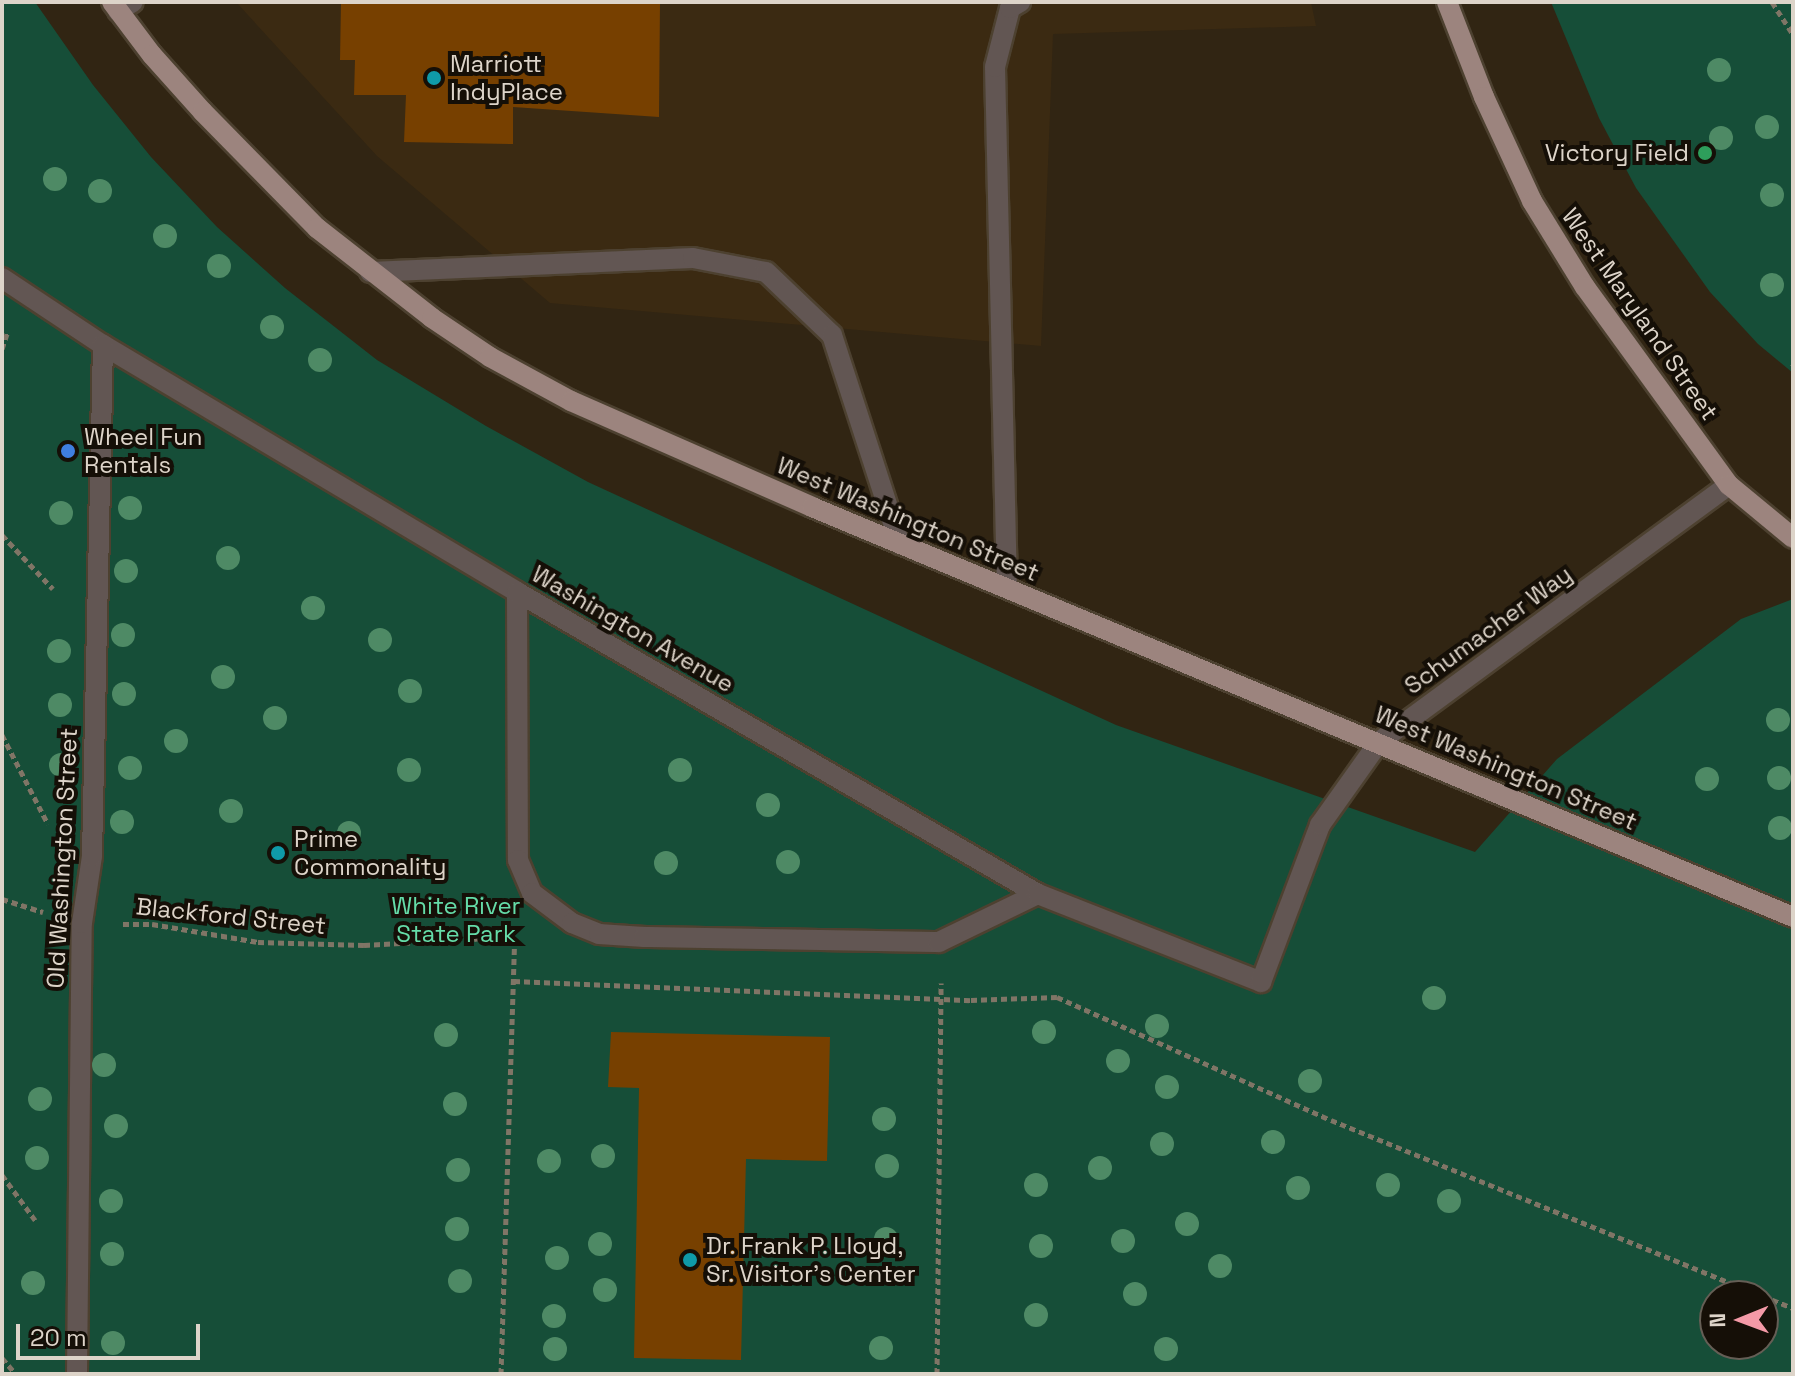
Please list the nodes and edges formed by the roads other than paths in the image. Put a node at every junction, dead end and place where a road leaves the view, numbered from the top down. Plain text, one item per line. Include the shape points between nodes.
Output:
1 (1020, 2) edge
2 (1447, 2) edge
3 (121, 5) edge
4 (370, 272) junction
5 (2, 278) edge
6 (103, 345) junction
7 (1729, 485) junction
8 (1793, 538) edge
9 (900, 544) junction
10 (1007, 588) junction
11 (517, 592) junction
12 (1379, 742) junction
13 (1038, 894) junction
14 (1793, 917) edge
15 (1261, 982) joint
16 (77, 1374) edge

1 - 10 street via 1010,8 995,67
2 - 7 main road, West Maryland Street via 1532,201 1585,287
3 - 4 main road, West Washington Street via 152,55 230,140 317,228
4 - 9 main road, West Washington Street via 490,357 571,401
4 - 9 street via 693,258 766,272 832,335
5 - 6 street, Washington Avenue
6 - 11 street, Washington Avenue
6 - 16 street, Old Washington Street via 92,856 82,923
7 - 8 main road, West Maryland Street
7 - 12 street, Schumacher Way
9 - 10 main road, West Washington Street
10 - 12 main road, West Washington Street
11 - 13 street, Washington Avenue
11 - 13 street via 518,860 532,893 572,923 599,934 939,942
12 - 14 main road, West Washington Street
12 - 15 street, Schumacher Way via 1320,825
13 - 15 street, Washington Avenue

